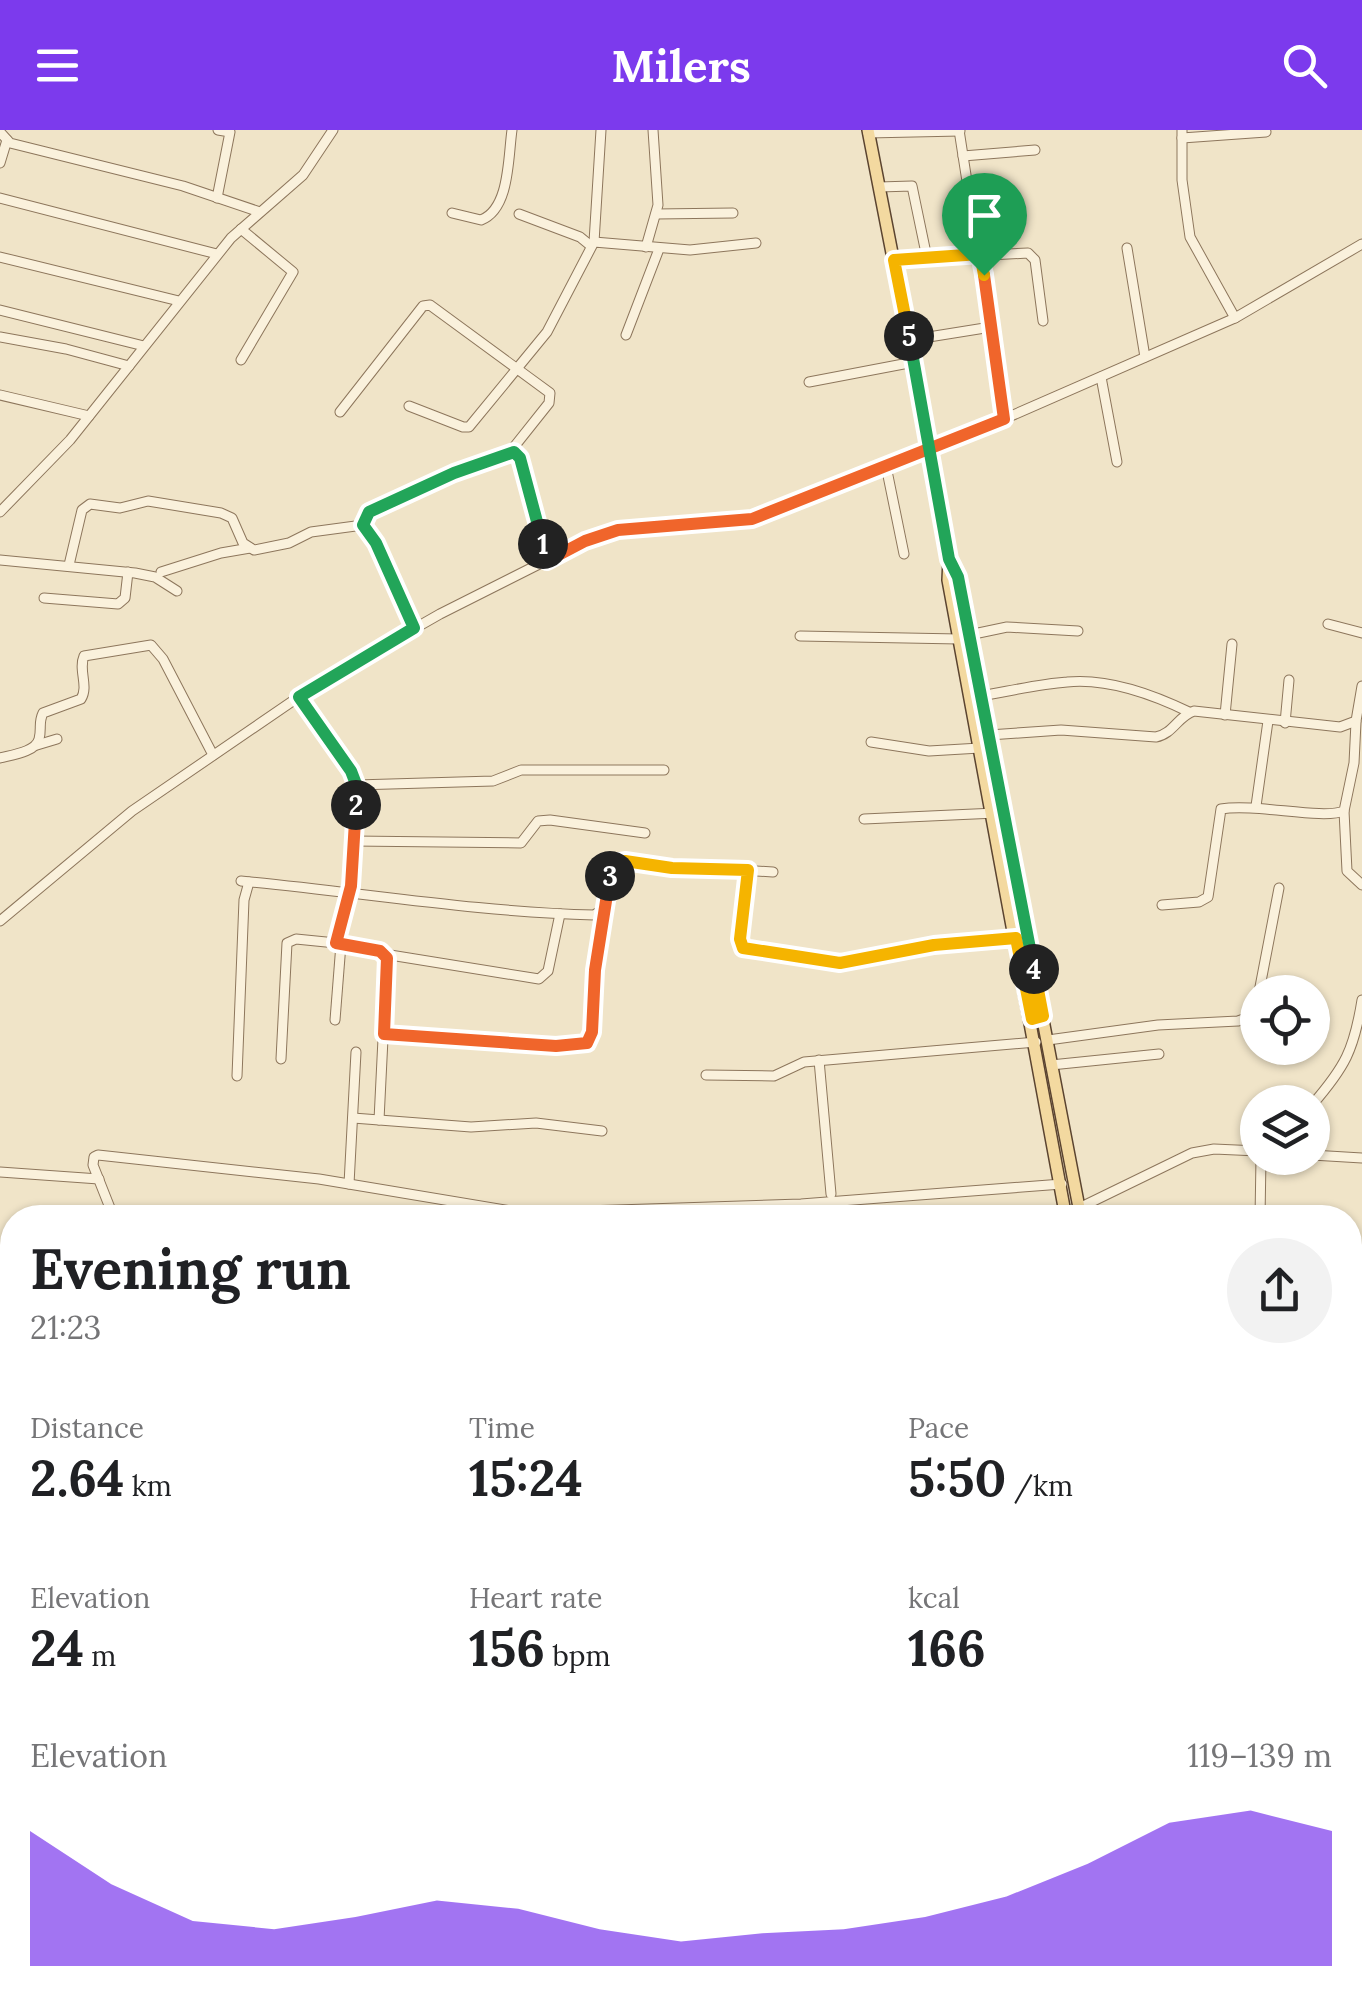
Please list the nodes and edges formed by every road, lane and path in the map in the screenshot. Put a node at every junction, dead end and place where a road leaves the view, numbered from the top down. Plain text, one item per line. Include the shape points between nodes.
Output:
1 (218, 130) edge
2 (334, 130) edge
3 (512, 130) edge
4 (601, 130) edge
5 (653, 130) edge
6 (960, 130) edge
7 (868, 132) edge
8 (1266, 132) edge
9 (1182, 134) edge
10 (5, 137) edge
11 (1035, 150) dead end
12 (964, 156) junction
13 (0, 163) edge
14 (879, 188) junction
15 (0, 198) edge
16 (217, 198) junction
17 (260, 212) junction
18 (452, 213) dead end
19 (518, 214) dead end
20 (656, 214) junction
21 (733, 214) dead end
22 (241, 229) junction
23 (756, 243) dead end
24 (593, 244) junction
25 (1362, 244) edge
26 (646, 247) junction
27 (1128, 248) dead end
28 (660, 249) junction
29 (218, 254) junction
30 (980, 254) junction
31 (0, 258) edge
32 (927, 258) junction
33 (894, 260) junction
34 (180, 300) junction
35 (0, 310) edge
36 (1235, 318) junction
37 (1043, 321) dead end
38 (991, 327) junction
39 (626, 335) dead end
40 (0, 337) edge
41 (910, 340) junction
42 (144, 346) junction
43 (1145, 357) junction
44 (241, 360) dead end
45 (914, 362) junction
46 (129, 366) junction
47 (520, 368) junction
48 (1101, 376) junction
49 (809, 382) dead end
50 (0, 395) edge
51 (409, 406) dead end
52 (340, 412) dead end
53 (89, 416) junction
54 (1004, 419) junction
55 (930, 448) junction
56 (510, 452) junction
57 (1116, 462) dead end
58 (886, 466) junction
59 (0, 512) edge
60 (363, 525) junction
61 (250, 548) junction
62 (904, 554) dead end
63 (0, 560) edge
64 (547, 561) junction
65 (70, 565) junction
66 (128, 572) junction
67 (161, 572) dead end
68 (177, 591) dead end
69 (44, 598) dead end
70 (1328, 624) dead end
71 (414, 628) junction
72 (1078, 631) dead end
73 (1362, 634) edge
74 (800, 636) dead end
75 (964, 637) junction
76 (1232, 644) dead end
77 (1289, 680) dead end
78 (1362, 686) edge
79 (981, 696) junction
80 (299, 697) junction
81 (1189, 712) junction
82 (1226, 715) junction
83 (1268, 720) junction
84 (1285, 723) junction
85 (1358, 728) edge
86 (989, 735) junction
87 (57, 740) dead end
88 (870, 742) dead end
89 (37, 745) junction
90 (980, 748) junction
91 (213, 755) junction
92 (0, 758) edge
93 (664, 770) dead end
94 (1357, 779) edge
95 (356, 784) junction
96 (1256, 806) junction
97 (1344, 811) junction
98 (998, 813) junction
99 (864, 819) dead end
100 (645, 834) dead end
101 (354, 841) junction
102 (748, 870) junction
103 (774, 872) dead end
104 (1362, 886) edge
105 (1279, 888) dead end
106 (350, 892) junction
107 (1162, 905) dead end
108 (602, 910) junction
109 (560, 914) junction
110 (0, 921) edge
111 (1016, 938) junction
112 (338, 943) junction
113 (384, 954) junction
114 (1262, 975) edge
115 (1362, 1000) edge
116 (1037, 1018) junction
117 (335, 1020) dead end
118 (1240, 1021) edge
119 (384, 1034) junction
120 (1042, 1041) junction
121 (356, 1052) dead end
122 (1158, 1054) dead end
123 (281, 1059) dead end
124 (819, 1060) junction
125 (1051, 1065) junction
126 (706, 1075) dead end
127 (237, 1076) dead end
128 (1330, 1085) edge
129 (352, 1118) junction
130 (379, 1120) junction
131 (602, 1131) dead end
132 (1240, 1152) edge
133 (1330, 1155) edge
134 (1362, 1158) edge
135 (0, 1172) edge
136 (1259, 1175) edge
137 (99, 1180) junction
138 (349, 1184) junction
139 (1062, 1184) junction
140 (831, 1194) dead end
141 (109, 1205) edge
142 (482, 1205) edge
143 (771, 1205) edge
144 (1065, 1205) edge
145 (1078, 1205) edge
146 (1095, 1205) edge
147 (1260, 1205) edge

1 - 16 street via 230,132
2 - 17 street via 304,175
3 - 18 street via 503,190 492,213 481,220
4 - 24 street
5 - 20 street
6 - 7 street
6 - 12 street
7 - 14 main road
8 - 9 street
9 - 36 street via 1190,237
10 - 13 street
10 - 16 street
11 - 12 street
12 - 30 street
14 - 32 street via 912,186
14 - 33 main road
15 - 29 street
16 - 17 street
17 - 22 street
19 - 24 street
20 - 21 street
20 - 26 street
22 - 29 street
22 - 44 street via 293,275
23 - 28 street
24 - 26 street
24 - 47 street via 547,332
25 - 36 street
26 - 28 street
27 - 43 street
28 - 39 street
29 - 34 street
30 - 32 street
30 - 37 street via 1032,256
30 - 38 street
31 - 34 street
32 - 33 street
33 - 41 main road
34 - 42 street
35 - 42 street
36 - 43 street
38 - 41 street
38 - 54 street
40 - 46 street
41 - 45 main road
42 - 46 street
43 - 48 street
45 - 49 street
45 - 55 main road
46 - 53 street
47 - 51 street via 466,428
47 - 52 street via 425,305
47 - 56 street via 551,400
48 - 54 street
48 - 57 street
50 - 53 street
53 - 59 street
54 - 55 street
55 - 58 street
55 - 75 main road via 946,570
56 - 60 street via 373,507
56 - 64 street via 520,458
58 - 62 street
58 - 64 street via 752,519 618,530
60 - 61 street
60 - 71 street
61 - 65 street via 232,518 221,513 148,502 120,508 90,504 82,510
61 - 67 street
63 - 65 street
64 - 71 street
65 - 66 street
66 - 68 street via 155,577
66 - 69 street via 118,604
70 - 73 street
71 - 80 street
72 - 75 street via 1007,627
74 - 75 street
75 - 79 main road
75 - 90 main road
76 - 82 street
77 - 84 street
78 - 85 street
79 - 81 street via 1097,682
79 - 86 main road
80 - 91 street
80 - 95 street
81 - 82 street
81 - 86 street via 1156,737 1061,730
82 - 83 street
83 - 84 street
83 - 96 street
84 - 85 street
85 - 94 street
86 - 98 main road
87 - 89 street
88 - 90 street via 930,751
89 - 91 street via 43,713 84,695 84,656 151,645
89 - 92 street
90 - 98 main road
91 - 110 street via 132,811
93 - 95 street via 521,770 494,781
94 - 97 street
95 - 101 street
96 - 97 street
96 - 107 street via 1219,810 1205,900
97 - 104 street via 1347,871
98 - 99 street
98 - 111 main road
98 - 116 main road
100 - 101 street via 550,820 538,821 521,843
101 - 106 street
102 - 103 street
102 - 108 street via 619,862 611,868
102 - 111 street via 740,939 746,949 840,963
105 - 114 street
106 - 109 street
106 - 112 street
106 - 127 street via 245,881
108 - 109 street
108 - 119 street via 587,1043
109 - 113 street via 548,971 539,978
111 - 116 main road
112 - 113 street
112 - 117 street
112 - 123 street via 287,943
113 - 119 street
115 - 128 street via 1342,1071
116 - 120 main road
118 - 120 street
119 - 130 street
120 - 124 street
120 - 125 main road
120 - 139 main road
121 - 129 street
122 - 125 street
124 - 126 street via 774,1076
124 - 140 street
125 - 145 main road
129 - 130 street
129 - 138 street
130 - 131 street via 471,1127 536,1122
132 - 146 street via 1192,1153
133 - 134 street
135 - 137 street
136 - 147 street
137 - 138 street via 93,1160 98,1155
137 - 141 street
138 - 142 street
139 - 143 street
139 - 144 main road

